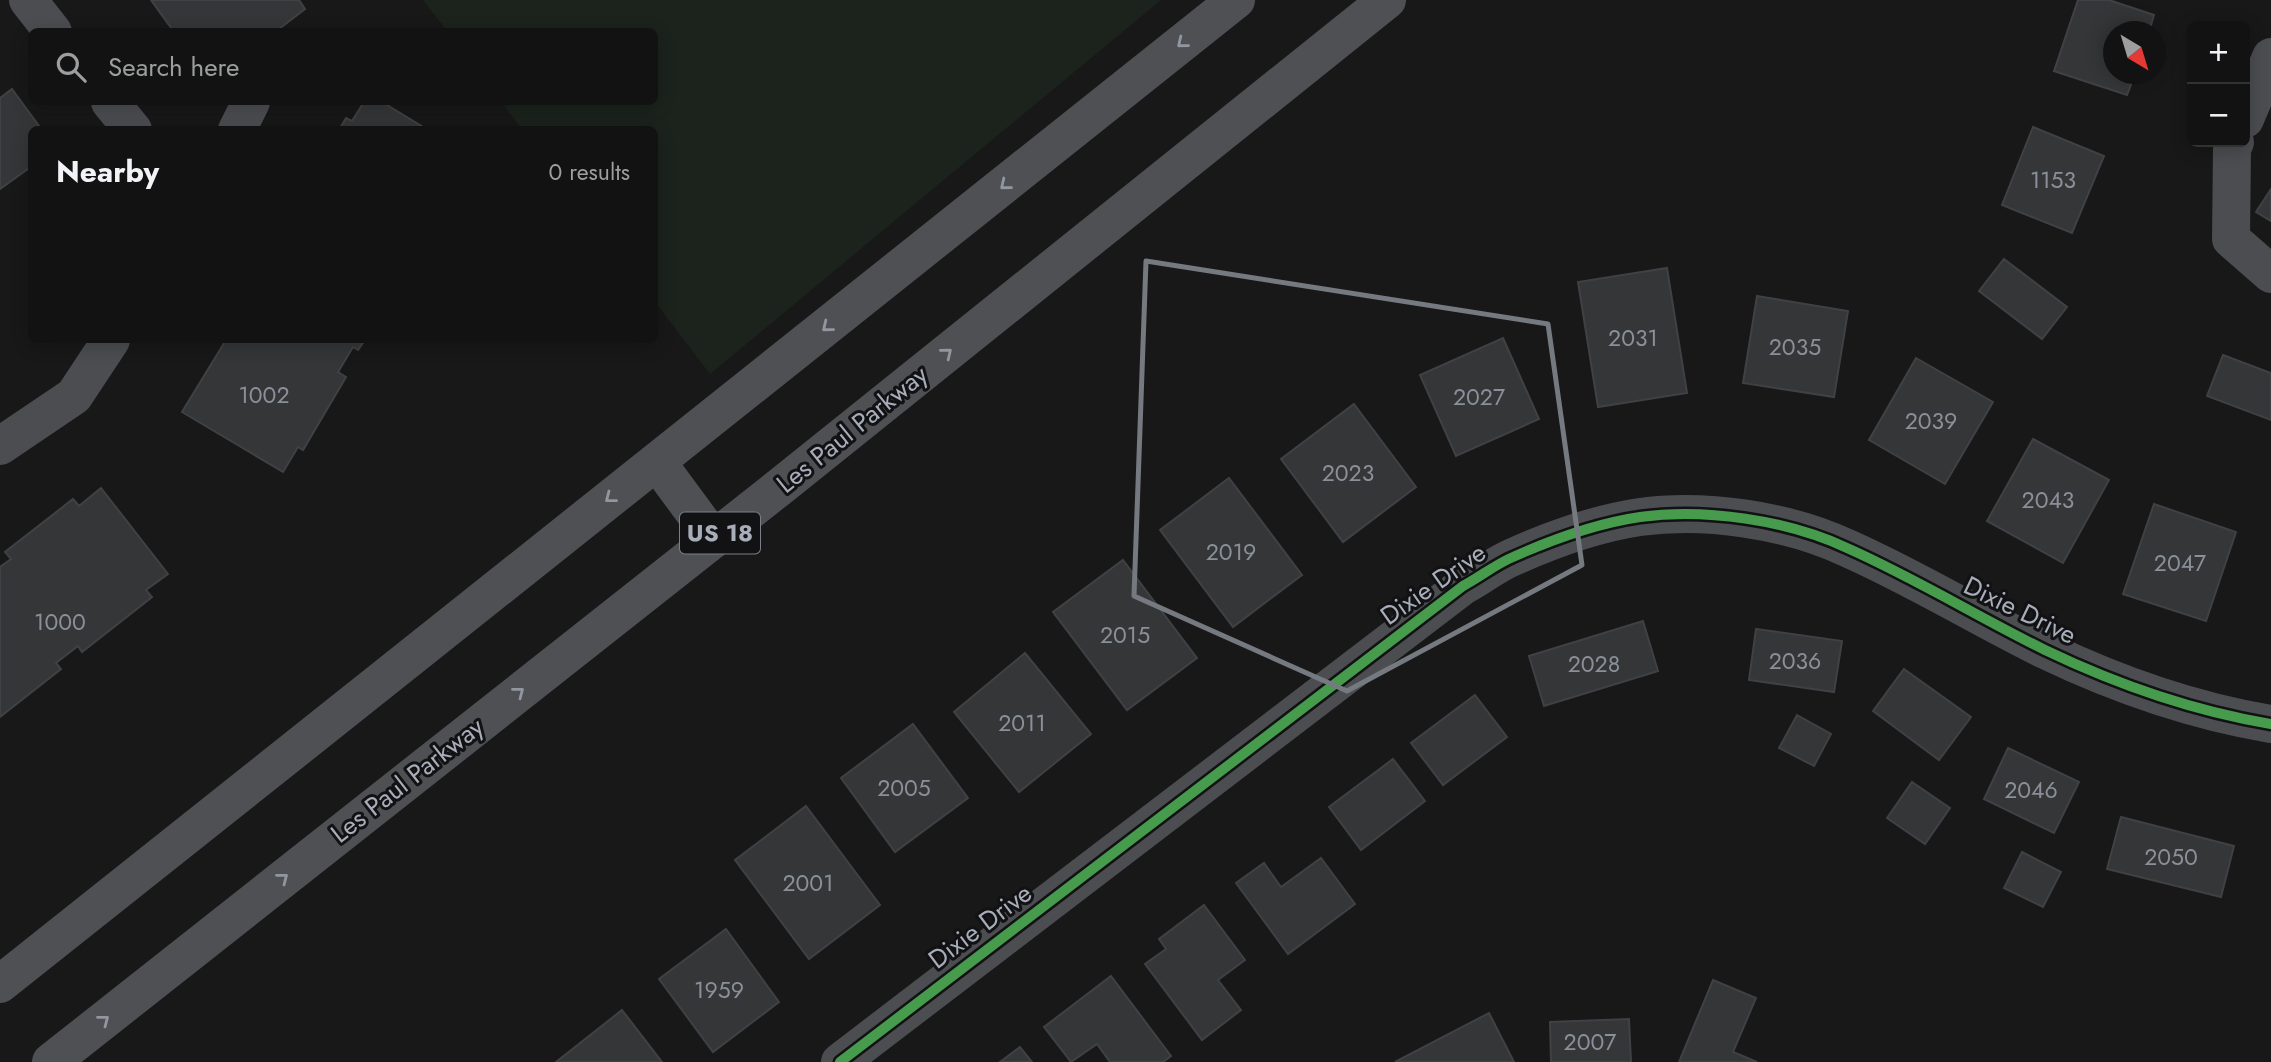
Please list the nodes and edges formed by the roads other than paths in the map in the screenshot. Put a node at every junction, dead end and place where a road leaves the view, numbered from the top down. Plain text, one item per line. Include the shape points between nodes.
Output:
1 (28, 0) edge
2 (1236, 0) edge
3 (1387, 0) edge
4 (50, 28) edge
5 (2271, 57) edge
6 (112, 105) edge
7 (250, 105) edge
8 (2250, 107) edge
9 (130, 126) edge
10 (239, 126) edge
11 (2233, 147) edge
12 (2271, 274) edge
13 (109, 343) edge
14 (0, 446) edge
15 (657, 462) junction
16 (713, 538) junction
17 (2271, 724) edge
18 (0, 984) edge
19 (51, 1062) edge
20 (840, 1062) edge

1 - 4 street
2 -> 15 main road
16 -> 3 main road, Les Paul Parkway / US 18
5 - 8 street
6 - 9 street
7 - 10 street
11 - 12 street via 2231,239
13 - 14 street via 74,396
15 - 16 main road
15 -> 18 main road
19 -> 16 main road, Les Paul Parkway / US 18
17 - 20 street, Dixie Drive via 2184,704 2120,682 2046,650 1846,547 1777,524 1712,515 1637,517 1511,557 1463,586

